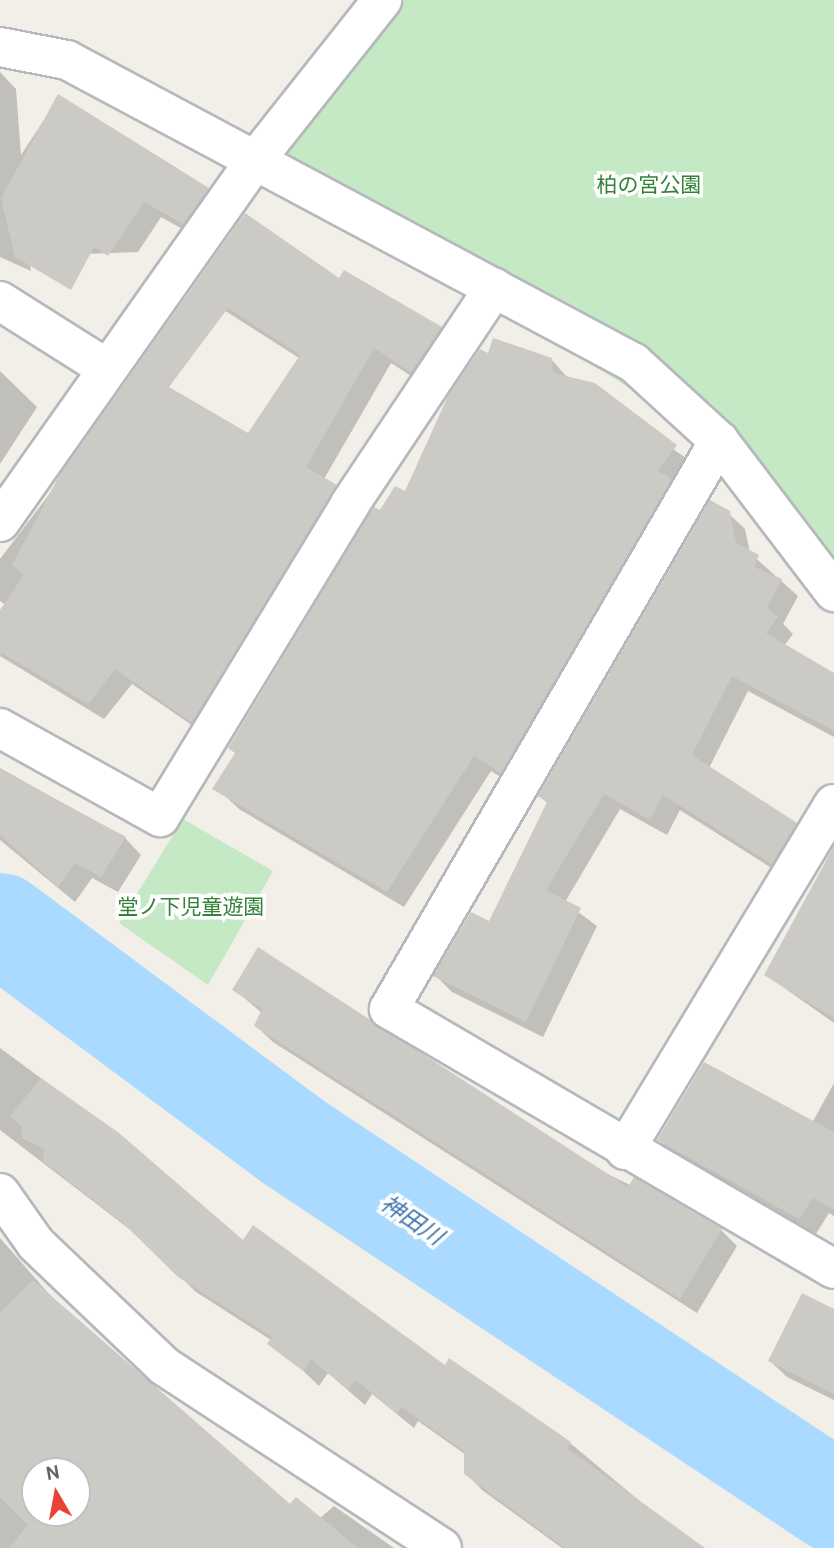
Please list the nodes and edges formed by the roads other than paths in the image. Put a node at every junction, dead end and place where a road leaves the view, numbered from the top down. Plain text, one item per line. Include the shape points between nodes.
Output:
1 (382, 0) edge
2 (0, 47) edge
3 (253, 163) junction
4 (494, 288) junction
5 (0, 301) edge
6 (106, 368) junction
7 (719, 441) junction
8 (0, 522) edge
9 (834, 592) edge
10 (0, 728) edge
11 (834, 804) edge
12 (625, 1150) junction
13 (0, 1193) edge
14 (834, 1269) edge
15 (442, 1548) edge

1 - 3 street
2 - 3 street via 67,60
3 - 4 street
3 - 6 street
4 - 7 street via 634,363
4 - 10 street via 350,504 160,817
5 - 6 street
6 - 8 street
7 - 9 street
7 - 12 street via 389,1009
11 - 12 street
12 - 14 street
13 - 15 street via 36,1244 164,1366

